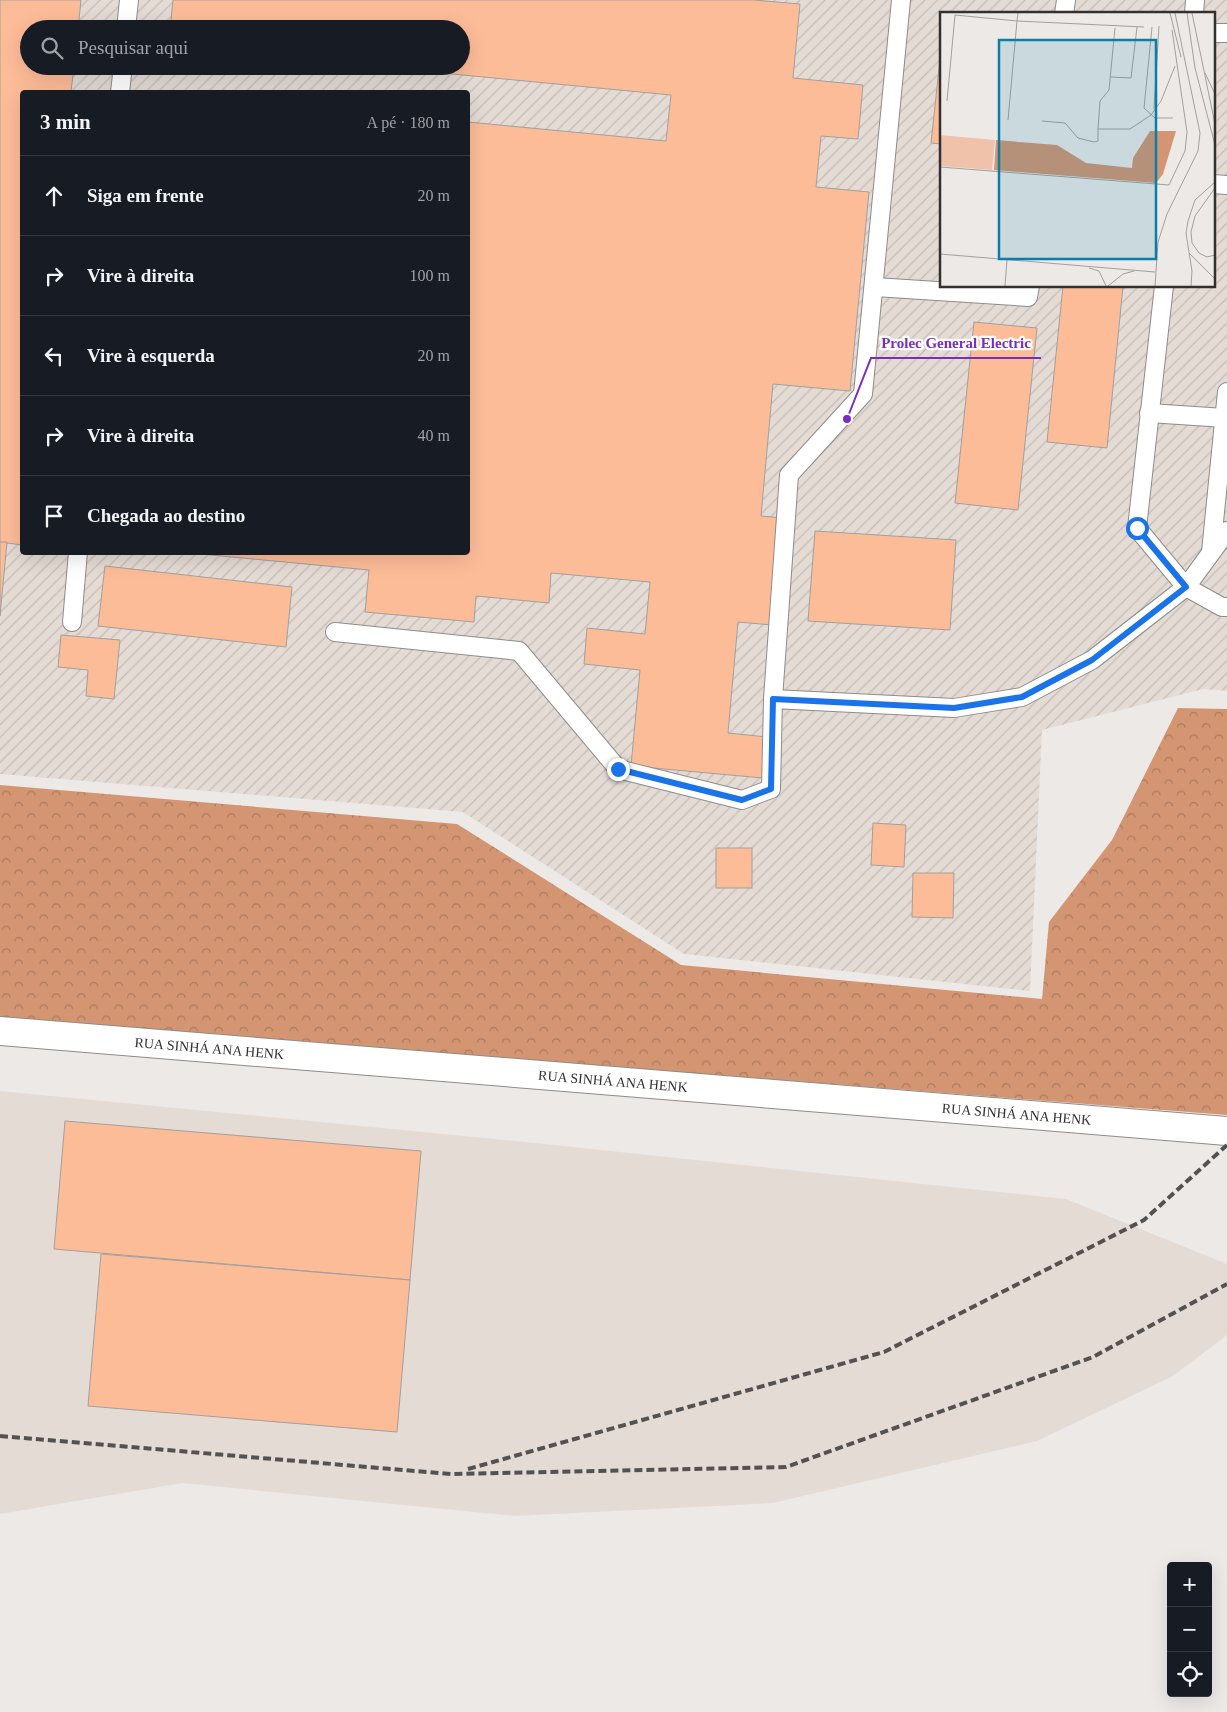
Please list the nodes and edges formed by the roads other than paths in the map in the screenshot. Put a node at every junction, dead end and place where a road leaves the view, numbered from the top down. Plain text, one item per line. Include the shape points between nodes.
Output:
1 (129, 0) edge
2 (901, 0) edge
3 (127, 20) edge
4 (1214, 33) edge
5 (1227, 33) edge
6 (121, 75) edge
7 (120, 90) edge
8 (1214, 184) edge
9 (1227, 185) edge
10 (875, 287) junction
11 (1030, 288) edge
12 (1164, 288) edge
13 (1227, 392) edge
14 (1150, 413) junction
15 (1225, 418) junction
16 (1227, 531) edge
17 (1211, 552) junction
18 (78, 555) edge
19 (1186, 587) junction
20 (1227, 607) edge
21 (72, 622) dead end
22 (336, 632) dead end
23 (773, 699) junction
24 (0, 1031) edge
25 (1227, 1131) edge

1 - 3 lane
2 - 10 lane
4 - 5 lane
6 - 7 lane
8 - 9 lane
10 - 11 lane via 1028,297
10 - 23 lane via 863,394 789,475
12 - 14 lane
13 - 15 lane
14 - 15 lane
14 - 19 lane via 1137,528
15 - 17 lane
16 - 17 lane
17 - 19 lane
18 - 21 lane
19 - 20 lane
19 - 23 lane via 1092,660 1022,697 954,708
22 - 23 lane via 520,651 618,769 742,800 771,789
24 - 25 street, RUA SINHÁ ANA HENK

